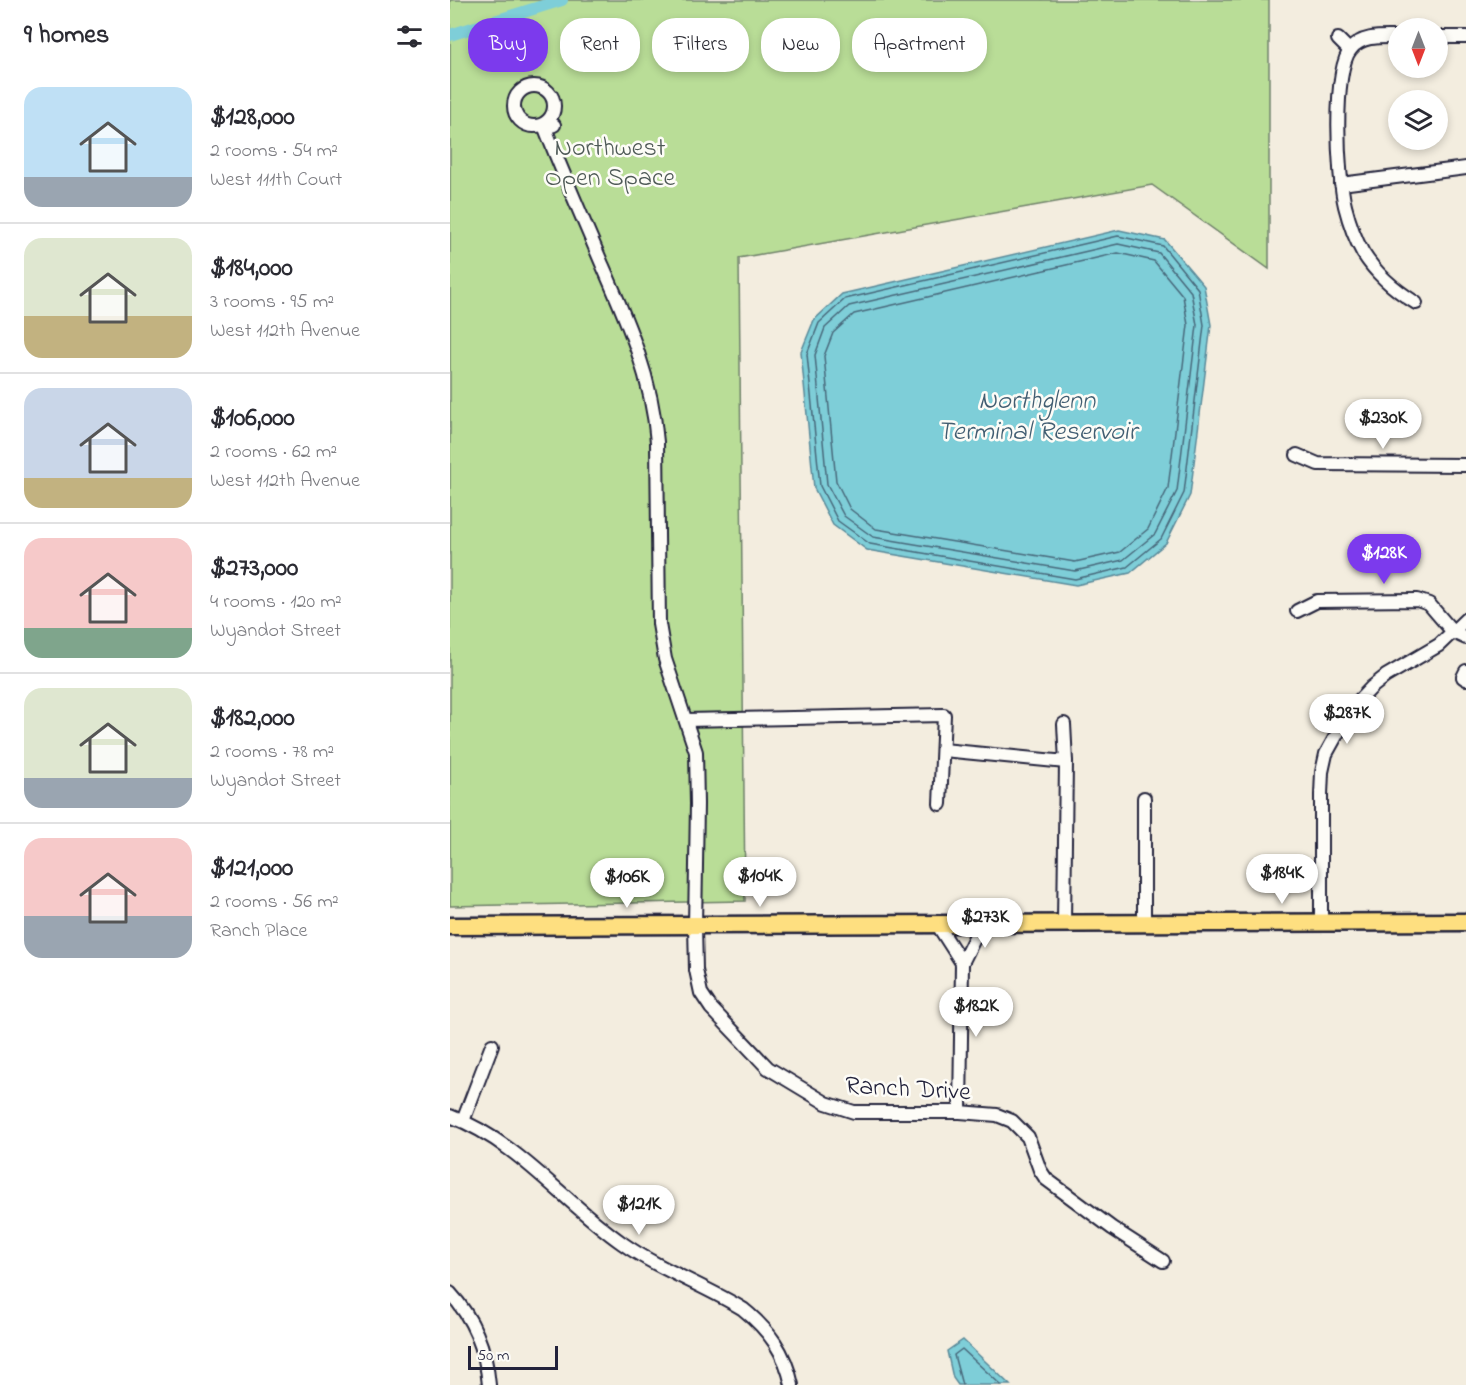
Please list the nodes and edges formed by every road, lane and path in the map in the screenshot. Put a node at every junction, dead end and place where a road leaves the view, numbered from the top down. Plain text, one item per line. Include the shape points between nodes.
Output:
1 (1388, 37) edge
2 (1448, 37) edge
3 (1466, 37) edge
4 (1338, 39) dead end
5 (1349, 50) junction
6 (547, 126) dead end
7 (1466, 168) edge
8 (1341, 184) junction
9 (1416, 303) dead end
10 (1297, 455) dead end
11 (1466, 465) edge
12 (1297, 611) dead end
13 (1466, 619) edge
14 (1454, 632) junction
15 (1466, 638) edge
16 (1466, 671) edge
17 (1466, 679) edge
18 (686, 720) junction
19 (1064, 724) dead end
20 (943, 750) junction
21 (1066, 762) junction
22 (1144, 798) dead end
23 (940, 804) dead end
24 (1321, 922) junction
25 (1466, 922) edge
26 (982, 923) junction
27 (1064, 923) junction
28 (1144, 923) junction
29 (937, 924) junction
30 (450, 926) edge
31 (695, 926) junction
32 (962, 963) junction
33 (492, 1045) dead end
34 (960, 1112) junction
35 (450, 1116) edge
36 (463, 1121) junction
37 (1163, 1261) dead end
38 (450, 1293) edge
39 (489, 1385) edge
40 (792, 1385) edge

1 - 5 street via 1370,38
2 - 3 street
4 - 5 street
5 - 8 street via 1340,88
6 - 18 street, Ranch Drive via 629,325 655,413 659,624 665,659
7 - 8 street
8 - 9 street via 1345,208 1363,253 1395,290
10 - 11 street via 1318,464
12 - 14 street via 1317,601 1417,600 1429,604
13 - 14 street
14 - 15 street
14 - 24 street via 1372,687 1351,709 1326,754 1320,795
16 - 17 street
18 - 20 street via 944,715
18 - 31 street, Ranch Drive via 696,752
19 - 21 street
20 - 21 street
20 - 23 street
21 - 27 street
22 - 28 street
24 - 25 main road
24 - 28 main road
26 - 27 main road
26 - 29 main road
26 - 32 street
27 - 28 main road
29 - 31 main road
29 - 32 street
30 - 31 main road
31 - 34 street, Ranch Drive via 701,993 768,1068 826,1103 854,1112
32 - 34 street
33 - 36 street
34 - 37 street, Ranch Drive via 988,1113 1012,1121 1028,1137 1046,1179
35 - 36 street
36 - 40 street via 514,1151 624,1244 743,1309 771,1336 785,1361
38 - 39 street via 474,1327

